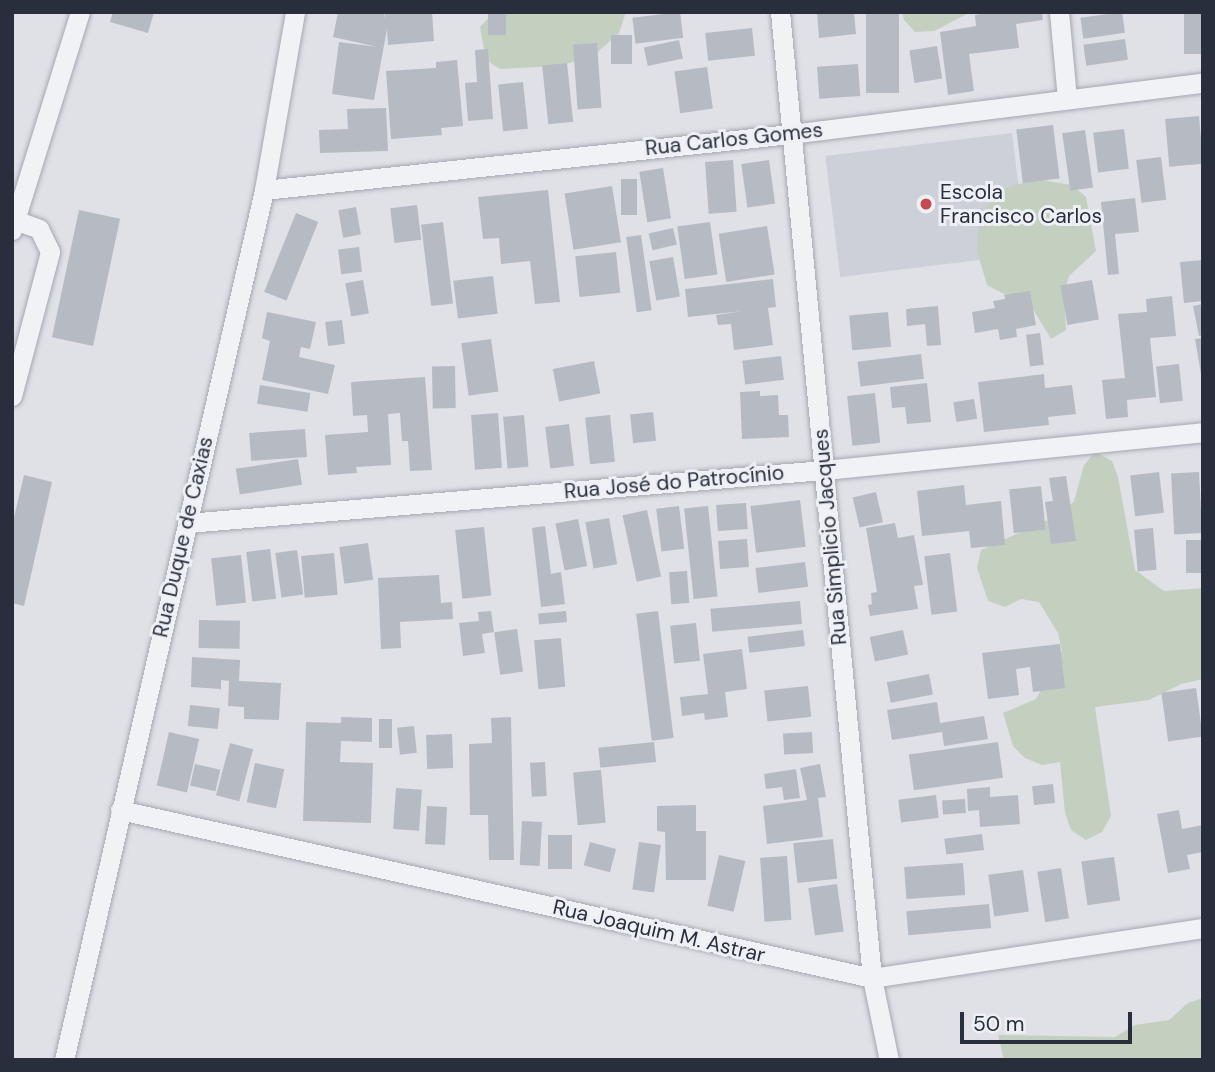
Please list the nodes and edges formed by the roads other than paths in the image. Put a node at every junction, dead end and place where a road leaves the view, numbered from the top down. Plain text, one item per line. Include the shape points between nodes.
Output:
1 (80, 12) edge
2 (295, 12) edge
3 (780, 12) edge
4 (1059, 12) edge
5 (1203, 83) edge
6 (1067, 99) junction
7 (791, 134) junction
8 (264, 190) junction
9 (14, 223) edge
10 (12, 396) edge
11 (1203, 432) edge
12 (824, 470) junction
13 (187, 523) junction
14 (120, 810) junction
15 (1203, 928) edge
16 (872, 978) junction
17 (64, 1060) edge
18 (888, 1060) edge

1 - 9 street
2 - 8 street, Rua Duque de Caxias
3 - 7 street, Rua Simplicio Jacques
4 - 6 street
5 - 6 street, Rua Carlos Gomes
6 - 7 street, Rua Carlos Gomes
7 - 8 street, Rua Carlos Gomes
7 - 12 street, Rua Simplicio Jacques
8 - 13 street, Rua Duque de Caxias
9 - 10 street via 38,229 50,252
11 - 12 street, Rua José do Patrocínio
12 - 13 street, Rua José do Patrocínio
12 - 16 street, Rua Simplicio Jacques
13 - 14 street, Rua Duque de Caxias
14 - 16 street, Rua Joaquim M. Astrar
14 - 17 street, Rua Duque de Caxias
15 - 16 street, Rua Joaquim M. Astrar
16 - 18 street, Rua Simplicio Jacques

